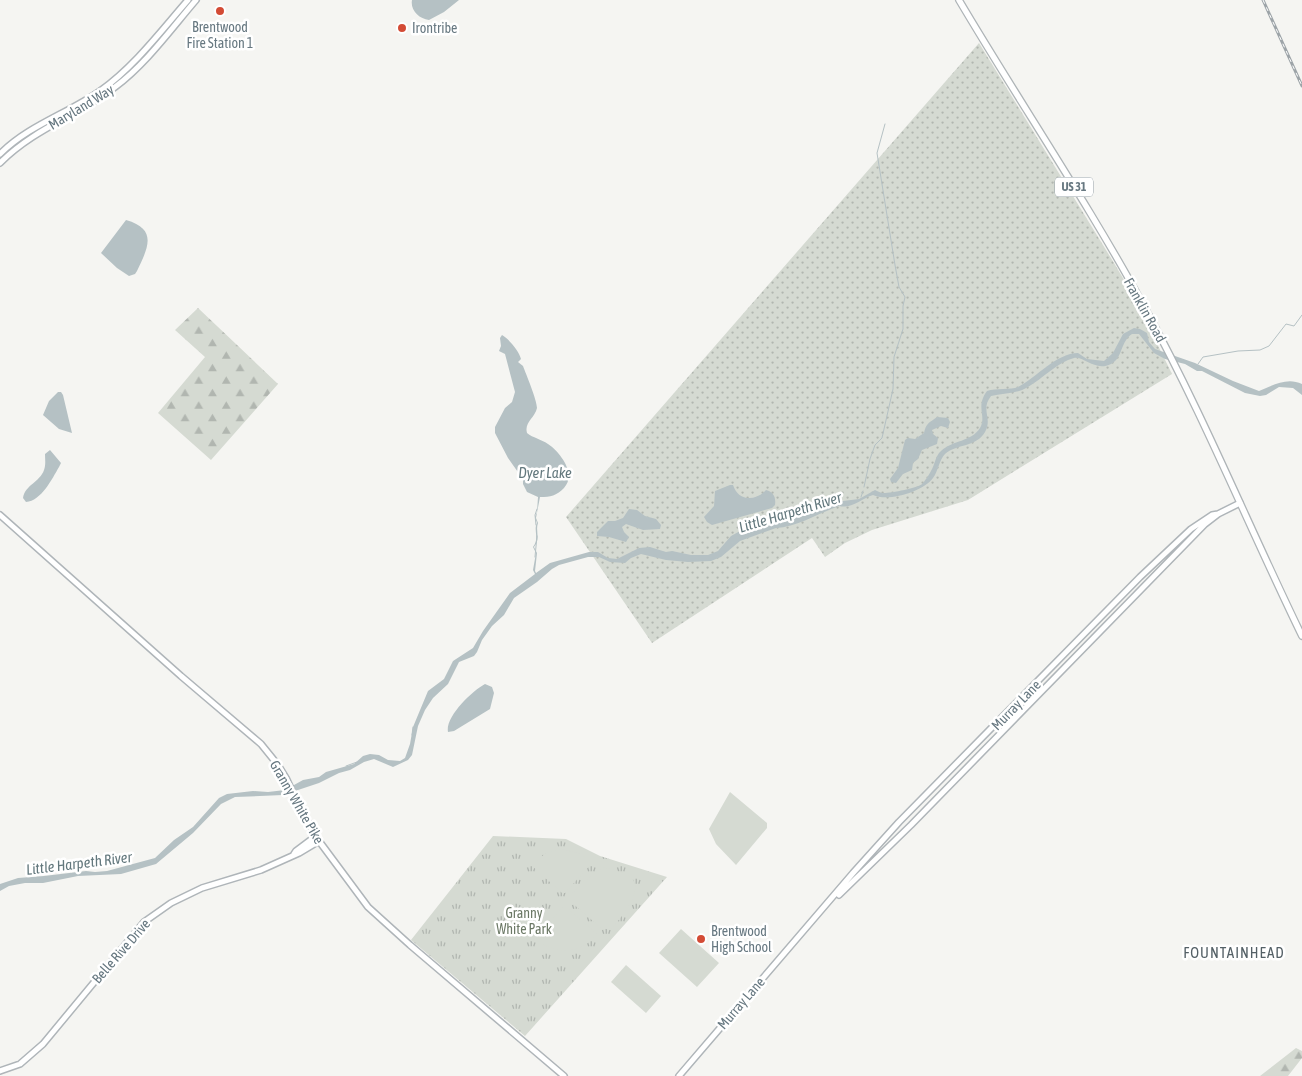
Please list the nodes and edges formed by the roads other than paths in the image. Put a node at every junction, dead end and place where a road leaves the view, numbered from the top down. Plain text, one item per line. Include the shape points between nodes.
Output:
1 (188, 0) edge
2 (196, 0) edge
3 (959, 0) edge
4 (122, 77) junction
5 (0, 154) edge
6 (0, 163) edge
7 (1240, 502) junction
8 (1218, 514) junction
9 (0, 515) edge
10 (1302, 636) edge
11 (317, 838) junction
12 (824, 908) junction
13 (0, 1071) edge
14 (564, 1076) edge
15 (679, 1076) edge

1 - 4 main road, Maryland Way
2 - 4 main road, Maryland Way via 150,53
3 - 7 main road, Franklin Road / US 31 via 1117,258 1161,338
4 - 5 main road, Maryland Way via 27,131
4 - 6 main road, Maryland Way via 98,98 30,137
7 - 8 main road, Murray Lane
7 - 10 main road, Franklin Road / US 31
8 - 12 main road, Murray Lane
8 - 12 main road, Murray Lane via 1192,529 1140,578 899,822
9 - 11 main road, Granny White Pike via 269,752
11 - 13 main road, Belle Rive Drive via 299,853 261,870 202,888 171,903 144,922 43,1044 20,1064
11 - 14 main road, Granny White Pike via 368,907
12 - 15 main road, Murray Lane

